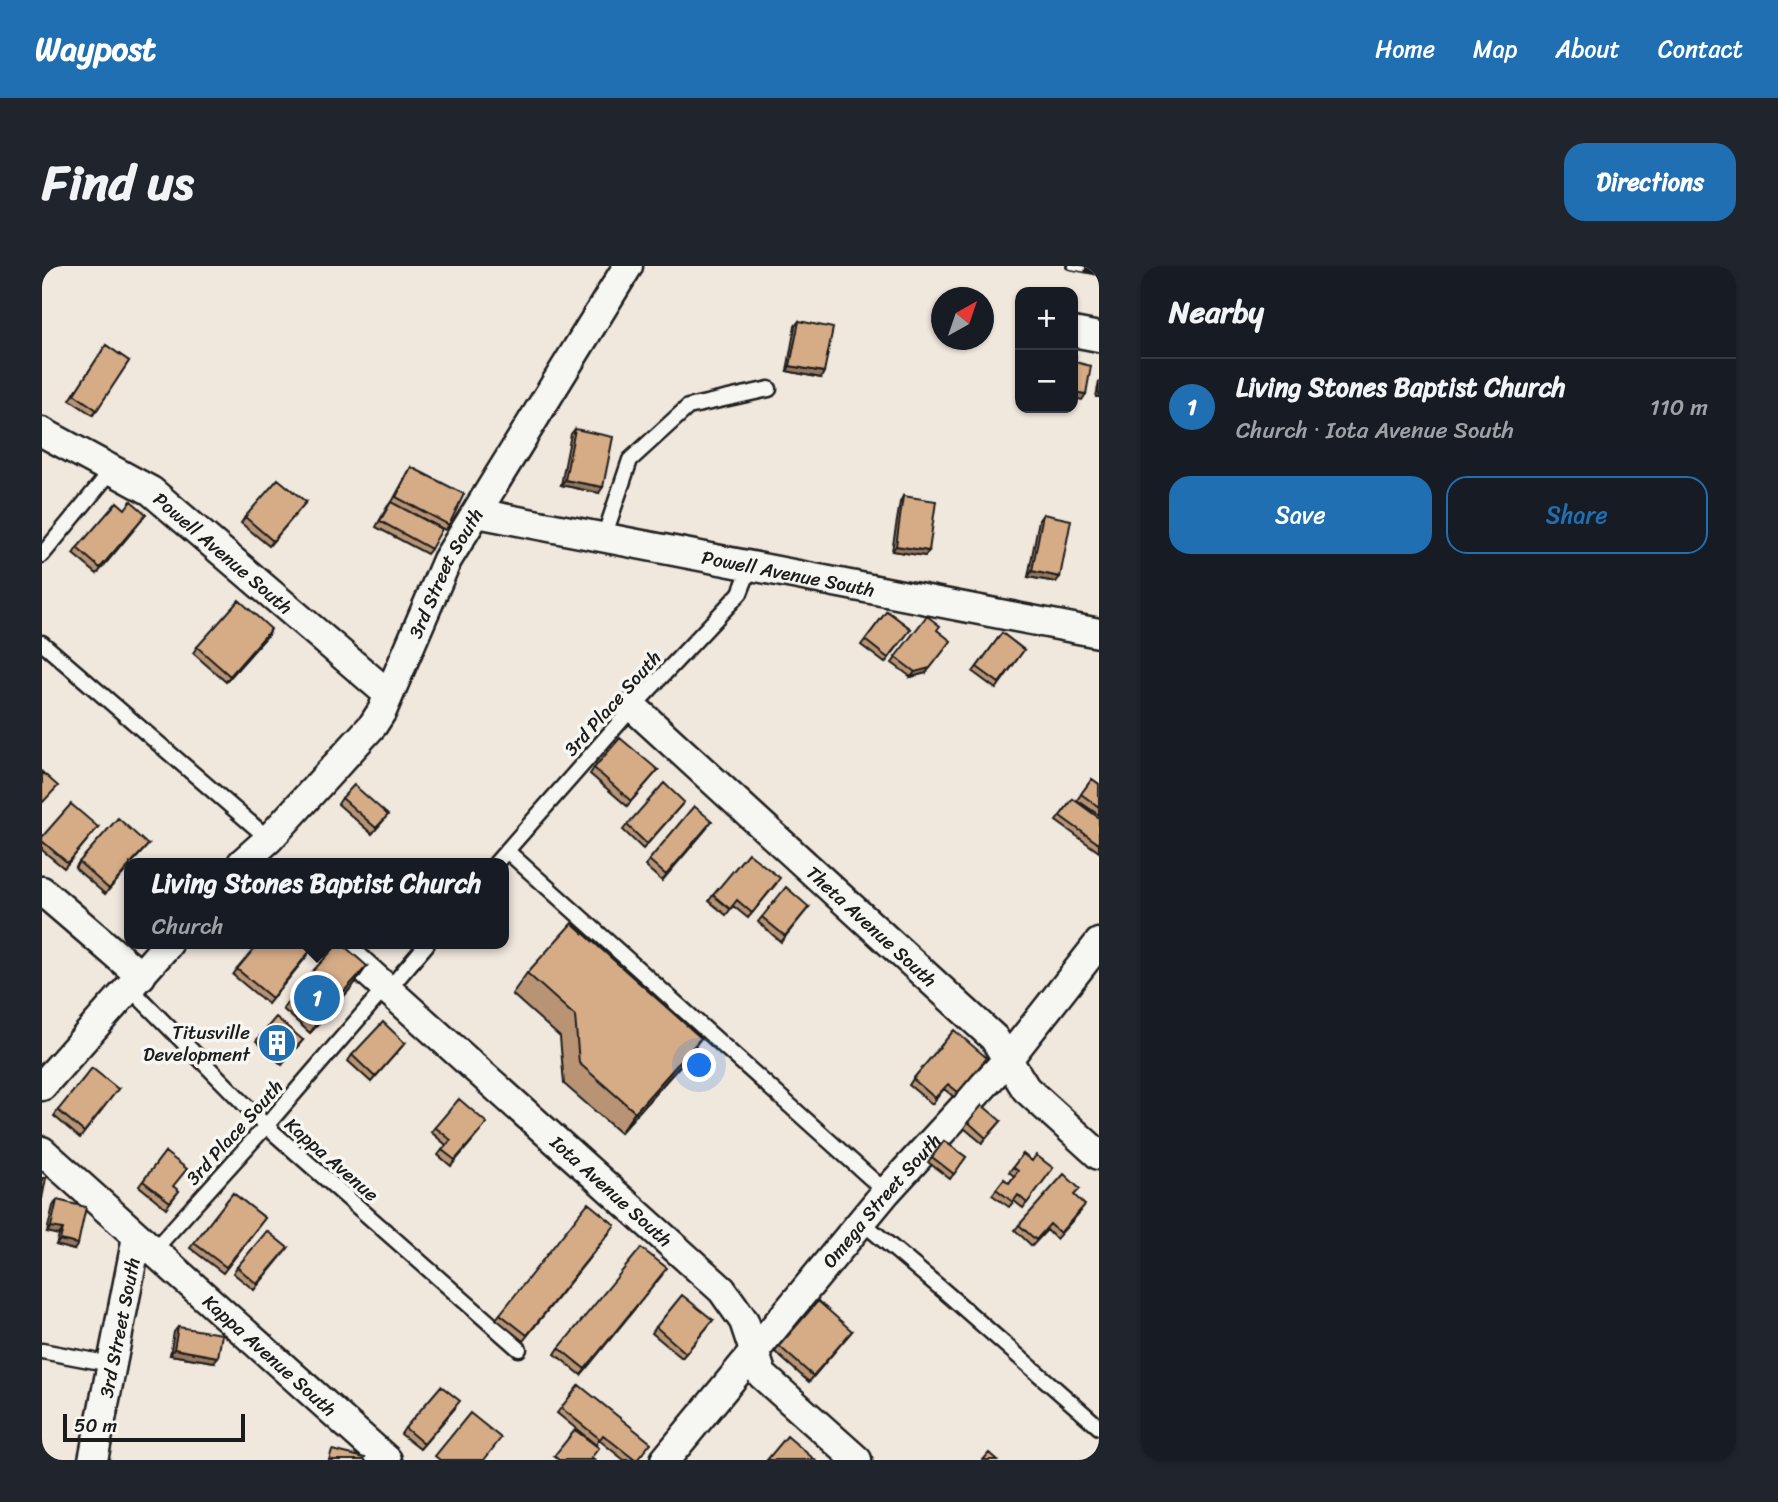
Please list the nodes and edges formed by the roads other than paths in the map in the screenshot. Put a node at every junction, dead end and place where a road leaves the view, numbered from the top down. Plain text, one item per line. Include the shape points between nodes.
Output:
1 (628, 266) edge
2 (1078, 333) edge
3 (1099, 337) edge
4 (769, 389) dead end
5 (42, 432) edge
6 (112, 470) junction
7 (477, 513) junction
8 (604, 537) junction
9 (42, 555) edge
10 (751, 565) junction
11 (1099, 633) edge
12 (42, 643) edge
13 (388, 694) junction
14 (633, 707) junction
15 (270, 839) junction
16 (506, 851) junction
17 (250, 858) edge
18 (500, 858) edge
19 (42, 891) edge
20 (1099, 943) edge
21 (164, 949) edge
22 (342, 949) edge
23 (423, 949) edge
24 (135, 982) junction
25 (386, 989) junction
26 (1008, 1059) junction
27 (42, 1086) edge
28 (266, 1126) junction
29 (42, 1151) edge
30 (1099, 1155) edge
31 (886, 1192) junction
32 (862, 1222) junction
33 (145, 1244) junction
34 (519, 1349) dead end
35 (42, 1351) edge
36 (754, 1354) junction
37 (111, 1364) junction
38 (1099, 1427) edge
39 (93, 1460) edge
40 (387, 1460) edge
41 (665, 1460) edge
42 (857, 1460) edge

1 - 7 street, 3rd Street South
2 - 3 street
4 - 8 lane via 688,407 630,460
5 - 6 street, Powell Avenue South
6 - 9 lane
6 - 13 street, Powell Avenue South via 152,491
7 - 8 street, Powell Avenue South
7 - 13 street, 3rd Street South via 447,560
8 - 10 street, Powell Avenue South
10 - 11 street, Powell Avenue South
10 - 14 lane, 3rd Place South via 740,593
12 - 15 lane
13 - 15 street, 3rd Street South via 373,725
14 - 16 lane, 3rd Place South
14 - 26 street, Theta Avenue South via 994,1038
15 - 17 street, 3rd Street South
16 - 18 lane, 3rd Place South
16 - 31 lane
19 - 24 street
20 - 26 street, Omega Street South
21 - 24 street
22 - 25 street, Iota Avenue South
23 - 25 lane, 3rd Place South
24 - 27 street
24 - 28 lane, Kappa Avenue
25 - 28 lane, 3rd Place South
25 - 36 street, Iota Avenue South via 722,1290 744,1321
26 - 30 street, Theta Avenue South via 1026,1088
26 - 31 street, Omega Street South
28 - 33 lane, 3rd Place South
28 - 34 lane, Kappa Avenue
29 - 33 street, Kappa Avenue South
31 - 32 street, Omega Street South
32 - 36 street, Omega Street South
32 - 38 lane
33 - 37 street, 3rd Street South
33 - 40 street, Kappa Avenue South
35 - 37 lane
36 - 41 street, Omega Street South
36 - 42 street, Iota Avenue South via 762,1375
37 - 39 street, 3rd Street South

